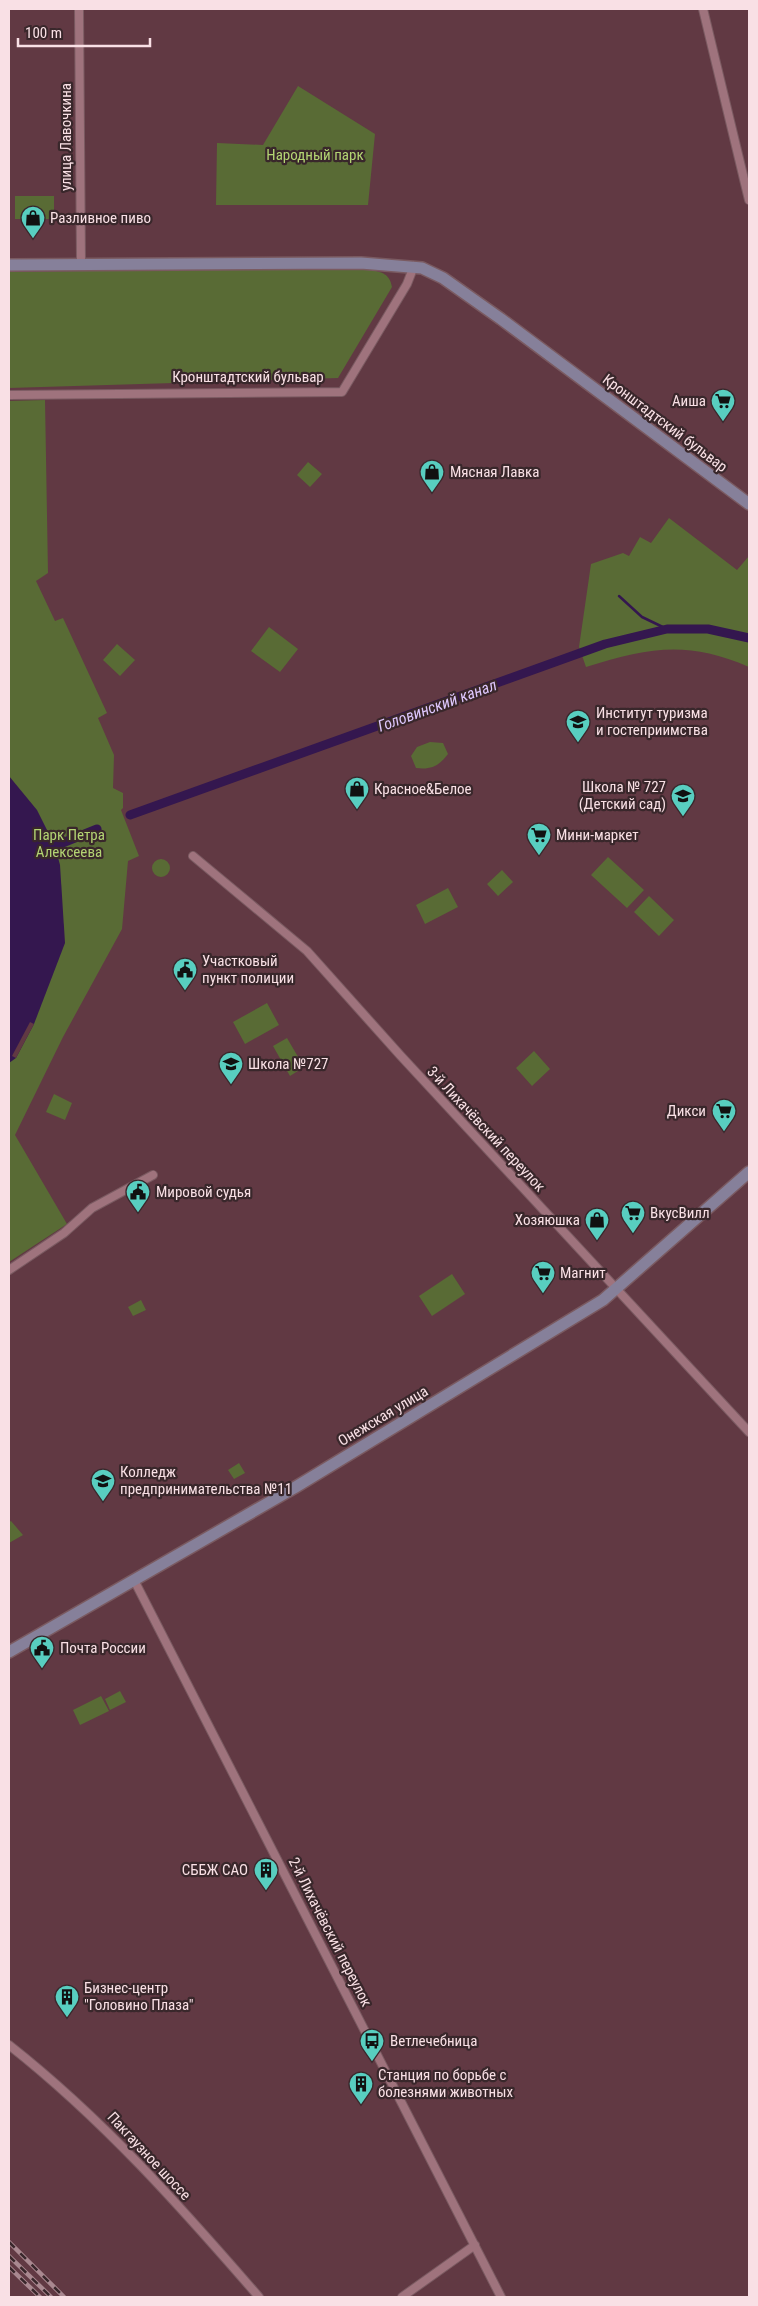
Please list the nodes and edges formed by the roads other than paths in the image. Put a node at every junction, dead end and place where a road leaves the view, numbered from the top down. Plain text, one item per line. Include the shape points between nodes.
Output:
1 (79, 9) edge
2 (703, 9) edge
3 (749, 200) edge
4 (81, 264) junction
5 (9, 265) edge
6 (414, 266) junction
7 (9, 395) edge
8 (749, 504) edge
9 (193, 856) dead end
10 (749, 1172) edge
11 (153, 1175) dead end
12 (9, 1270) edge
13 (617, 1290) junction
14 (749, 1432) edge
15 (134, 1580) junction
16 (9, 1652) edge
17 (9, 2046) edge
18 (474, 2245) junction
19 (259, 2297) edge
20 (402, 2297) edge
21 (501, 2297) edge

1 - 4 street, улица Лавочкина
2 - 3 street
4 - 5 main road, Кронштадтский бульвар
4 - 6 main road, Кронштадтский бульвар via 361,263
6 - 7 street, Кронштадтский бульвар via 407,284 342,392
6 - 8 main road, Кронштадтский бульвар via 443,278 494,314
9 - 13 street, 3-й Лихачёвский переулок via 307,951
10 - 13 main road, Онежская улица
11 - 12 street via 92,1208 64,1233
13 - 14 street, 3-й Лихачёвский переулок
13 - 15 main road, Онежская улица via 294,1488
15 - 16 main road, Онежская улица
15 - 18 street, 2-й Лихачёвский переулок
17 - 19 street, Пакгаузное шоссе via 62,2088 115,2137
18 - 20 street
18 - 21 street, 2-й Лихачёвский переулок

